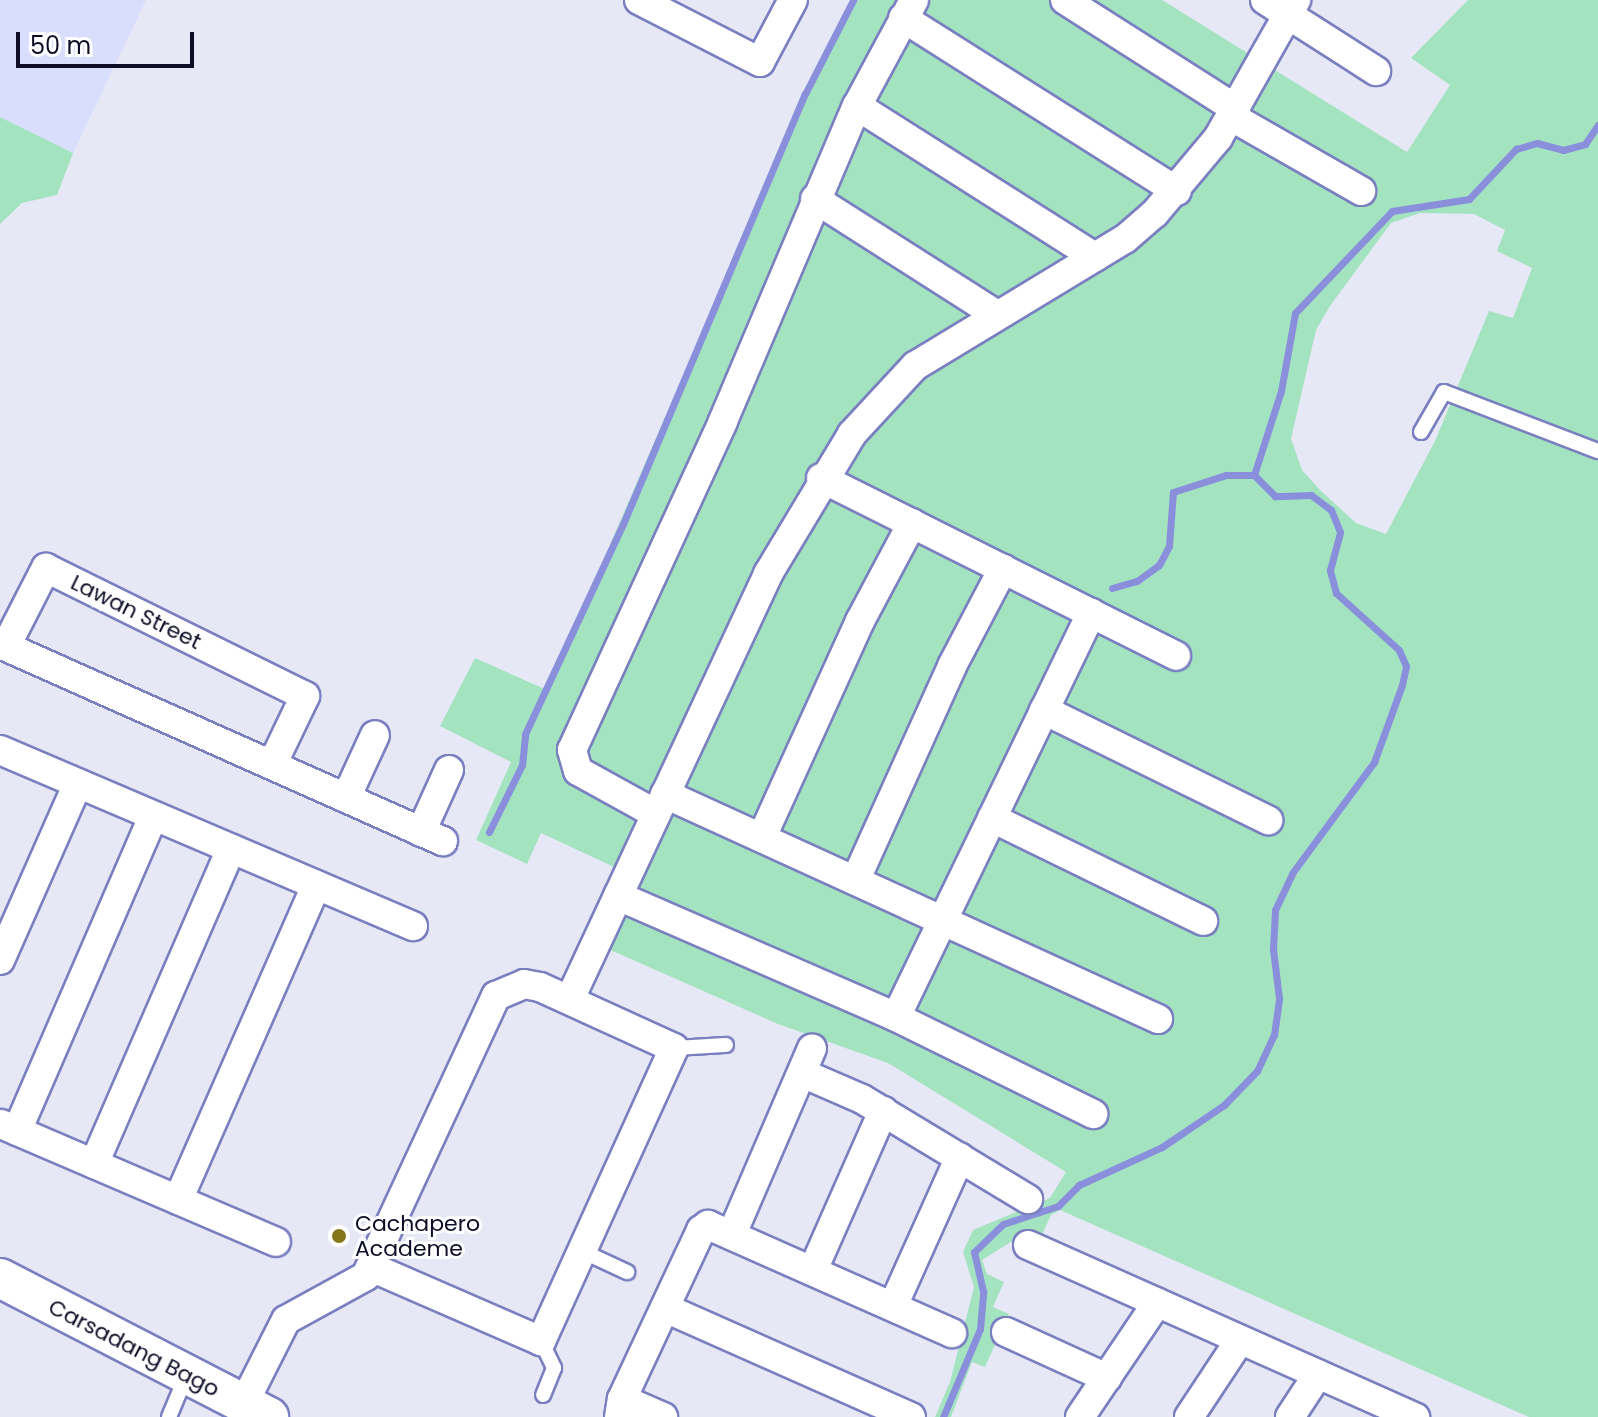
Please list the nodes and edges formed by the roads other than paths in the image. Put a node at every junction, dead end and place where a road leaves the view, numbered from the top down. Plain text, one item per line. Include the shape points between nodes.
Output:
1 (639, 0) edge
2 (793, 0) edge
3 (1065, 0) edge
4 (1283, 5) edge
5 (908, 9) edge
6 (1376, 71) dead end
7 (857, 106) junction
8 (1234, 113) junction
9 (1177, 191) junction
10 (1361, 191) dead end
11 (815, 199) junction
12 (1095, 257) junction
13 (997, 315) junction
14 (1421, 432) dead end
15 (1598, 451) edge
16 (821, 478) junction
17 (912, 523) junction
18 (1003, 569) junction
19 (1091, 613) junction
20 (3, 645) edge
21 (1176, 656) dead end
22 (1044, 710) junction
23 (375, 735) dead end
24 (0, 750) edge
25 (272, 765) junction
26 (449, 770) dead end
27 (78, 783) junction
28 (346, 798) junction
29 (661, 804) junction
30 (153, 816) junction
31 (992, 818) junction
32 (1268, 820) dead end
33 (762, 837) junction
34 (231, 849) junction
35 (856, 879) junction
36 (316, 885) junction
37 (618, 896) junction
38 (944, 917) junction
39 (1203, 921) dead end
40 (413, 926) dead end
41 (0, 960) edge
42 (570, 999) junction
43 (896, 1017) junction
44 (1158, 1019) dead end
45 (726, 1045) dead end
46 (674, 1048) junction
47 (883, 1111) junction
48 (1093, 1114) dead end
49 (9, 1128) edge
50 (960, 1157) junction
51 (94, 1164) junction
52 (1028, 1199) dead end
53 (178, 1200) junction
54 (732, 1234) junction
55 (276, 1242) dead end
56 (1028, 1245) dead end
57 (582, 1251) junction
58 (371, 1267) junction
59 (813, 1270) junction
60 (627, 1272) dead end
61 (0, 1278) edge
62 (1157, 1303) junction
63 (893, 1306) junction
64 (665, 1308) junction
65 (1006, 1332) dead end
66 (952, 1333) dead end
67 (1240, 1340) junction
68 (541, 1341) junction
69 (187, 1374) junction
70 (1318, 1374) junction
71 (1107, 1378) junction
72 (543, 1395) dead end
73 (869, 1408) edge
74 (256, 1410) edge
75 (616, 1410) edge
76 (1402, 1415) edge
77 (169, 1417) edge
78 (663, 1417) edge
79 (911, 1417) edge
80 (1080, 1417) edge
81 (1189, 1417) edge
82 (1290, 1417) edge

1 - 2 street via 760,62
3 - 8 street
4 - 6 street
4 - 8 street
5 - 7 street
5 - 9 street
7 - 11 street
7 - 12 street
8 - 9 street
8 - 10 street
9 - 12 street via 1125,239
11 - 13 street
11 - 29 street via 723,421 572,750 578,771
12 - 13 street
13 - 16 street via 915,366 852,434
14 - 15 lane via 1444,392
16 - 17 street
16 - 29 street via 768,574
17 - 18 street
17 - 33 street via 860,621
18 - 19 street
18 - 35 street via 952,666
19 - 21 street
19 - 22 street
20 - 25 street
20 - 25 street, Lawan Street via 46,568 305,696
22 - 31 street
22 - 32 street
23 - 28 street
24 - 27 street
25 - 28 street
26 - 28 street via 432,836
27 - 30 street
27 - 41 street
29 - 33 street
29 - 37 street
30 - 34 street
30 - 49 street
31 - 38 street
31 - 39 street
33 - 35 street
34 - 36 street
34 - 51 street
35 - 38 street
36 - 40 street
36 - 53 street
37 - 42 street
37 - 43 street
38 - 43 street
38 - 44 street
42 - 46 street
42 - 58 street via 524,984 508,988 489,1008
43 - 48 street
45 - 46 lane
46 - 57 street
47 - 50 street
47 - 54 street via 807,1061
47 - 59 street
49 - 51 street
50 - 52 street
50 - 63 street
51 - 53 street
53 - 55 street
54 - 59 street
54 - 64 street via 716,1225 701,1230
56 - 62 street
57 - 60 lane
57 - 68 street
58 - 68 street
58 - 74 street via 358,1283 286,1320
59 - 63 street
61 - 69 street, Carsadang Bago
62 - 67 street
62 - 71 street
63 - 66 street
64 - 73 street
64 - 75 street
65 - 71 street
67 - 70 street
67 - 81 street
68 - 72 lane via 554,1368
69 - 74 street, Carsadang Bago
69 - 77 lane
70 - 76 street
70 - 82 street
71 - 80 street
73 - 79 street
75 - 78 street

